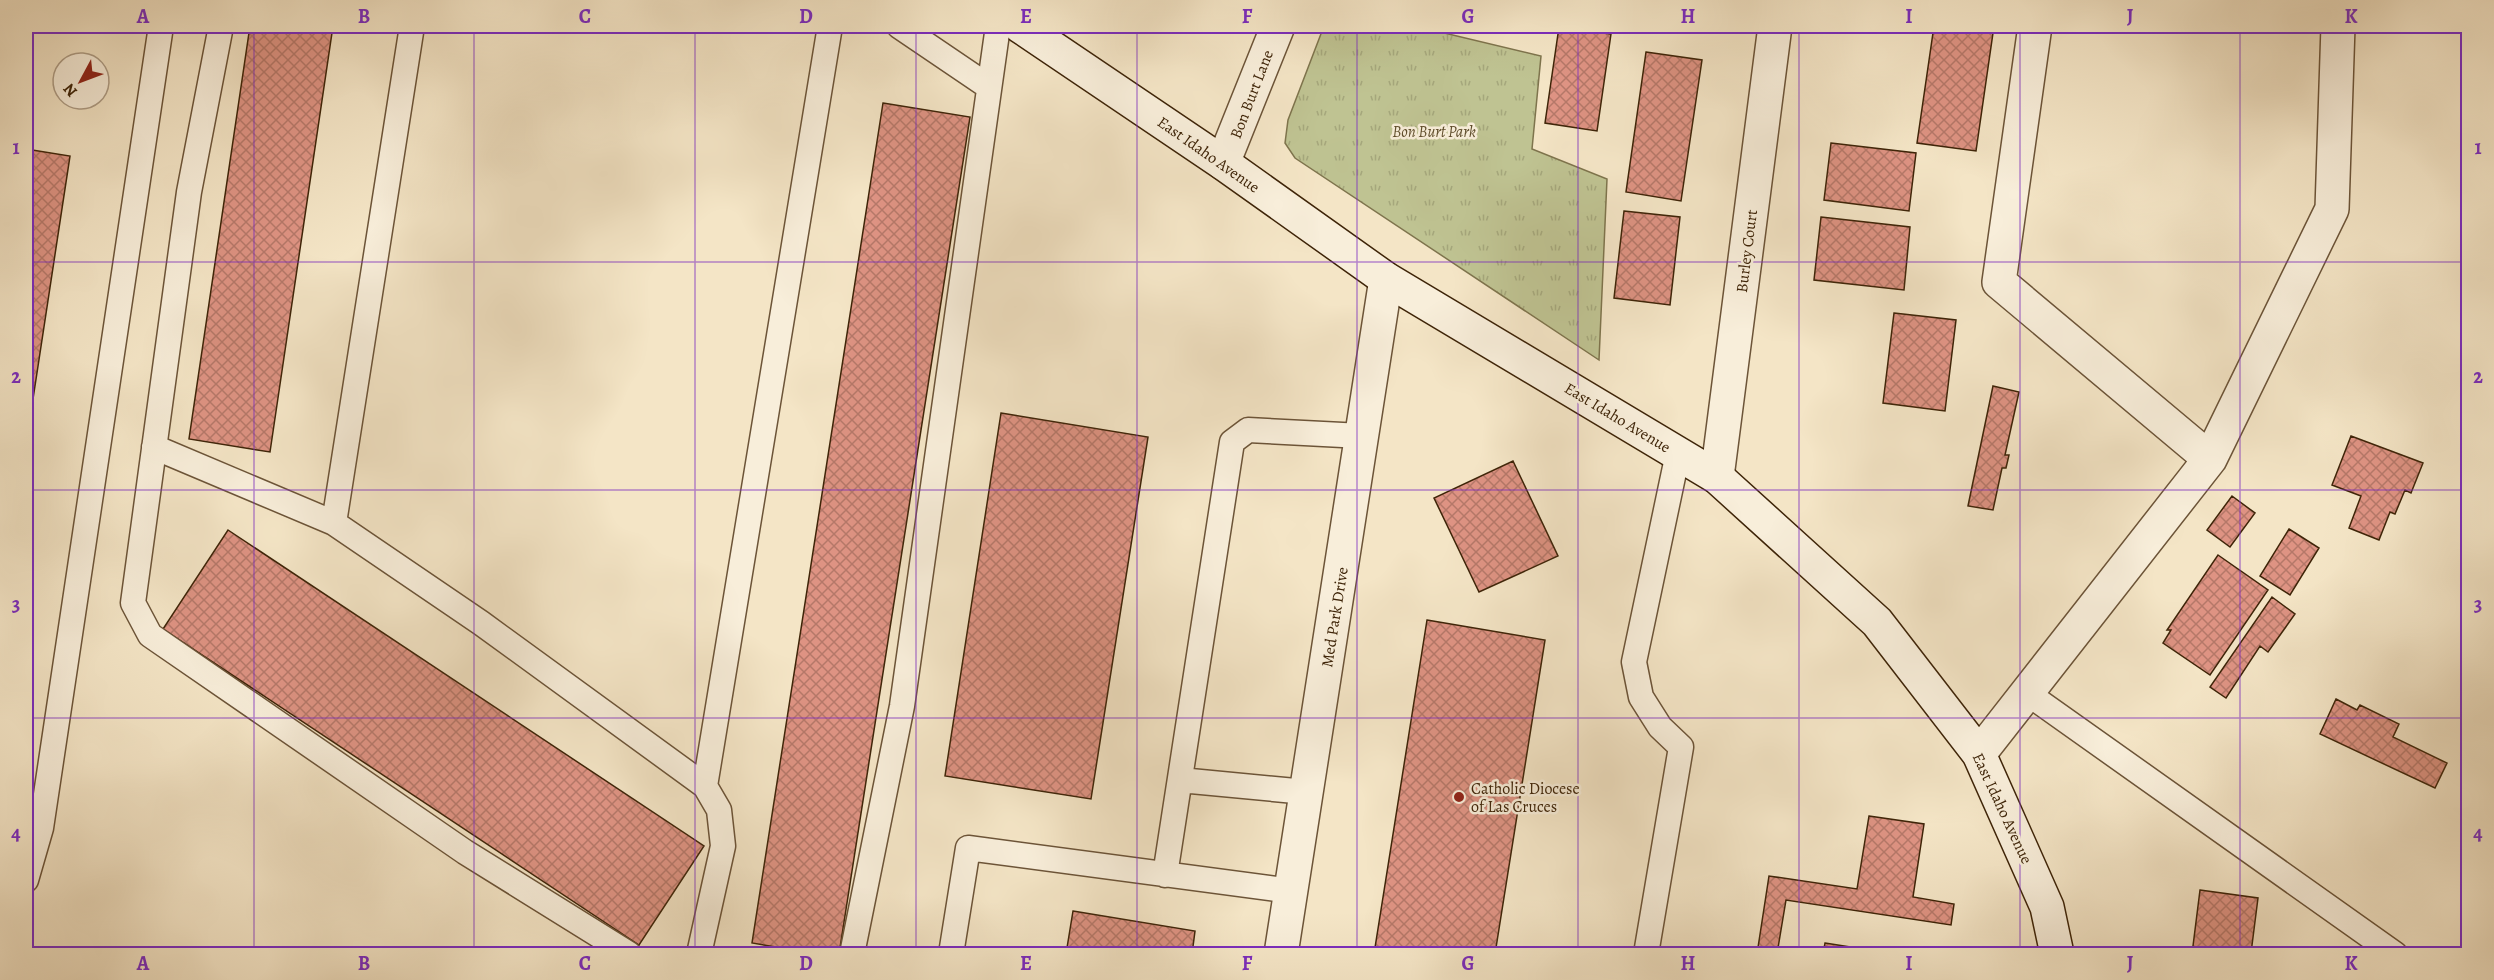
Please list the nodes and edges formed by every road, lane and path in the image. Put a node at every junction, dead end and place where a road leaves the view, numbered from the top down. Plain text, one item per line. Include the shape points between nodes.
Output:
1 (161, 26) edge
2 (221, 26) edge
3 (412, 26) edge
4 (830, 26) edge
5 (899, 26) edge
6 (998, 26) edge
7 (1020, 26) edge
8 (1278, 26) edge
9 (1776, 26) edge
10 (2035, 26) edge
11 (2338, 26) edge
12 (989, 87) junction
13 (1223, 163) junction
14 (1386, 279) junction
15 (1362, 436) junction
16 (154, 447) junction
17 (1678, 453) junction
18 (2210, 459) junction
19 (1717, 477) junction
20 (334, 523) junction
21 (2027, 693) junction
22 (1979, 754) junction
23 (1180, 780) junction
24 (705, 786) junction
25 (1306, 792) junction
26 (1165, 875) junction
27 (26, 880) edge
28 (1291, 891) junction
29 (629, 954) edge
30 (699, 954) edge
31 (852, 954) edge
32 (951, 954) edge
33 (1281, 954) edge
34 (1646, 954) edge
35 (2057, 954) edge
36 (2395, 954) edge

1 - 27 lane via 41,828
2 - 16 lane via 189,192
3 - 20 lane
4 - 24 lane
5 - 12 lane
6 - 12 lane
7 - 13 street, East Idaho Avenue
8 - 13 street, Bon Burt Lane
9 - 19 street, Burley Court
10 - 18 street via 1999,282
11 - 18 street via 2331,209
12 - 31 lane via 902,706
13 - 14 street, East Idaho Avenue
14 - 15 street, Med Park Drive
14 - 17 street, East Idaho Avenue
15 - 23 lane via 1248,430 1232,442
15 - 25 street, Med Park Drive
16 - 20 lane
16 - 29 lane via 133,603 150,635 465,852
17 - 19 street, East Idaho Avenue
17 - 34 lane via 1634,662 1641,697 1660,727 1680,747
18 - 21 street
19 - 22 street, East Idaho Avenue via 1877,622
20 - 24 lane via 481,623
21 - 22 street
21 - 36 lane
22 - 35 street, East Idaho Avenue via 2048,908
23 - 25 lane
23 - 26 lane
24 - 30 lane via 719,810 723,846
25 - 28 street, Med Park Drive
26 - 28 lane
26 - 32 lane via 968,848
28 - 33 street, Med Park Drive

